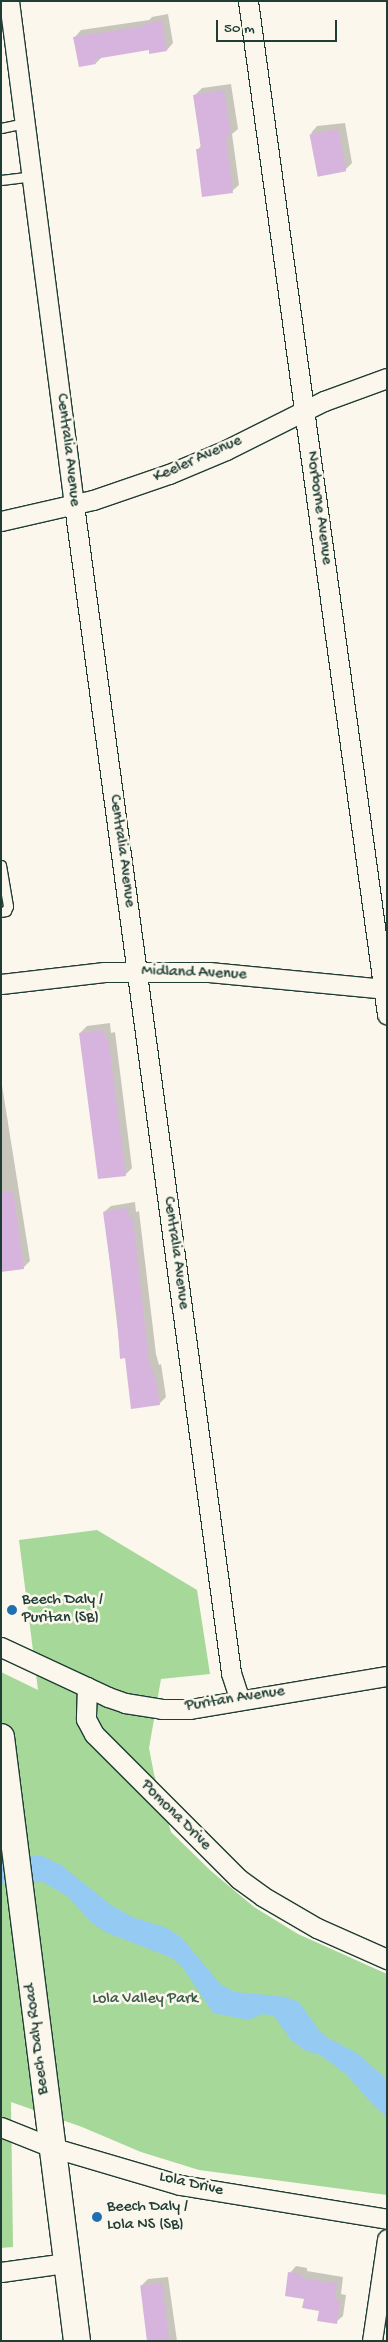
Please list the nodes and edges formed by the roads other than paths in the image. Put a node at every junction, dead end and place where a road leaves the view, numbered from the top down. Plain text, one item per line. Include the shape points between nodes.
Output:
1 (9, 1) edge
2 (248, 1) edge
3 (25, 123) junction
4 (1, 128) edge
5 (32, 176) junction
6 (1, 180) edge
7 (387, 378) edge
8 (305, 410) junction
9 (74, 505) junction
10 (1, 521) edge
11 (1, 865) edge
12 (1, 912) edge
13 (137, 972) junction
14 (1, 984) edge
15 (385, 989) edge
16 (387, 1015) edge
17 (1, 1647) edge
18 (387, 1676) edge
19 (86, 1687) junction
20 (240, 1700) junction
21 (1, 1737) edge
22 (387, 1959) edge
23 (1, 2127) edge
24 (51, 2147) junction
25 (387, 2219) edge
26 (387, 2239) edge
27 (66, 2263) junction
28 (1, 2272) edge
29 (77, 2341) edge
30 (372, 2341) edge

1 - 3 street, Centralia Avenue
2 - 8 street, Norborne Avenue
3 - 4 lane
3 - 5 street, Centralia Avenue
5 - 6 lane
5 - 9 street, Centralia Avenue
7 - 8 street, Keeler Avenue
8 - 9 street, Keeler Avenue via 226,450 169,474
8 - 15 street, Norborne Avenue
9 - 10 street, Keeler Avenue
9 - 13 street, Centralia Avenue
11 - 12 lane via 8,906
13 - 14 street, Midland Avenue via 67,975
13 - 15 street, Midland Avenue via 209,972
13 - 20 street, Centralia Avenue via 231,1673
15 - 16 street, Norborne Avenue
17 - 19 street
18 - 20 street, Puritan Avenue
19 - 20 street, Puritan Avenue via 125,1703 161,1709 190,1709
19 - 22 street, Pomona Drive via 86,1718 94,1734 239,1879 317,1928
21 - 24 main road, Beech Daly Road
23 - 24 street, Lola Drive
24 - 25 street, Lola Drive via 180,2185
24 - 27 main road, Beech Daly Road
26 - 30 street
27 - 28 street
27 - 29 main road, Beech Daly Road

